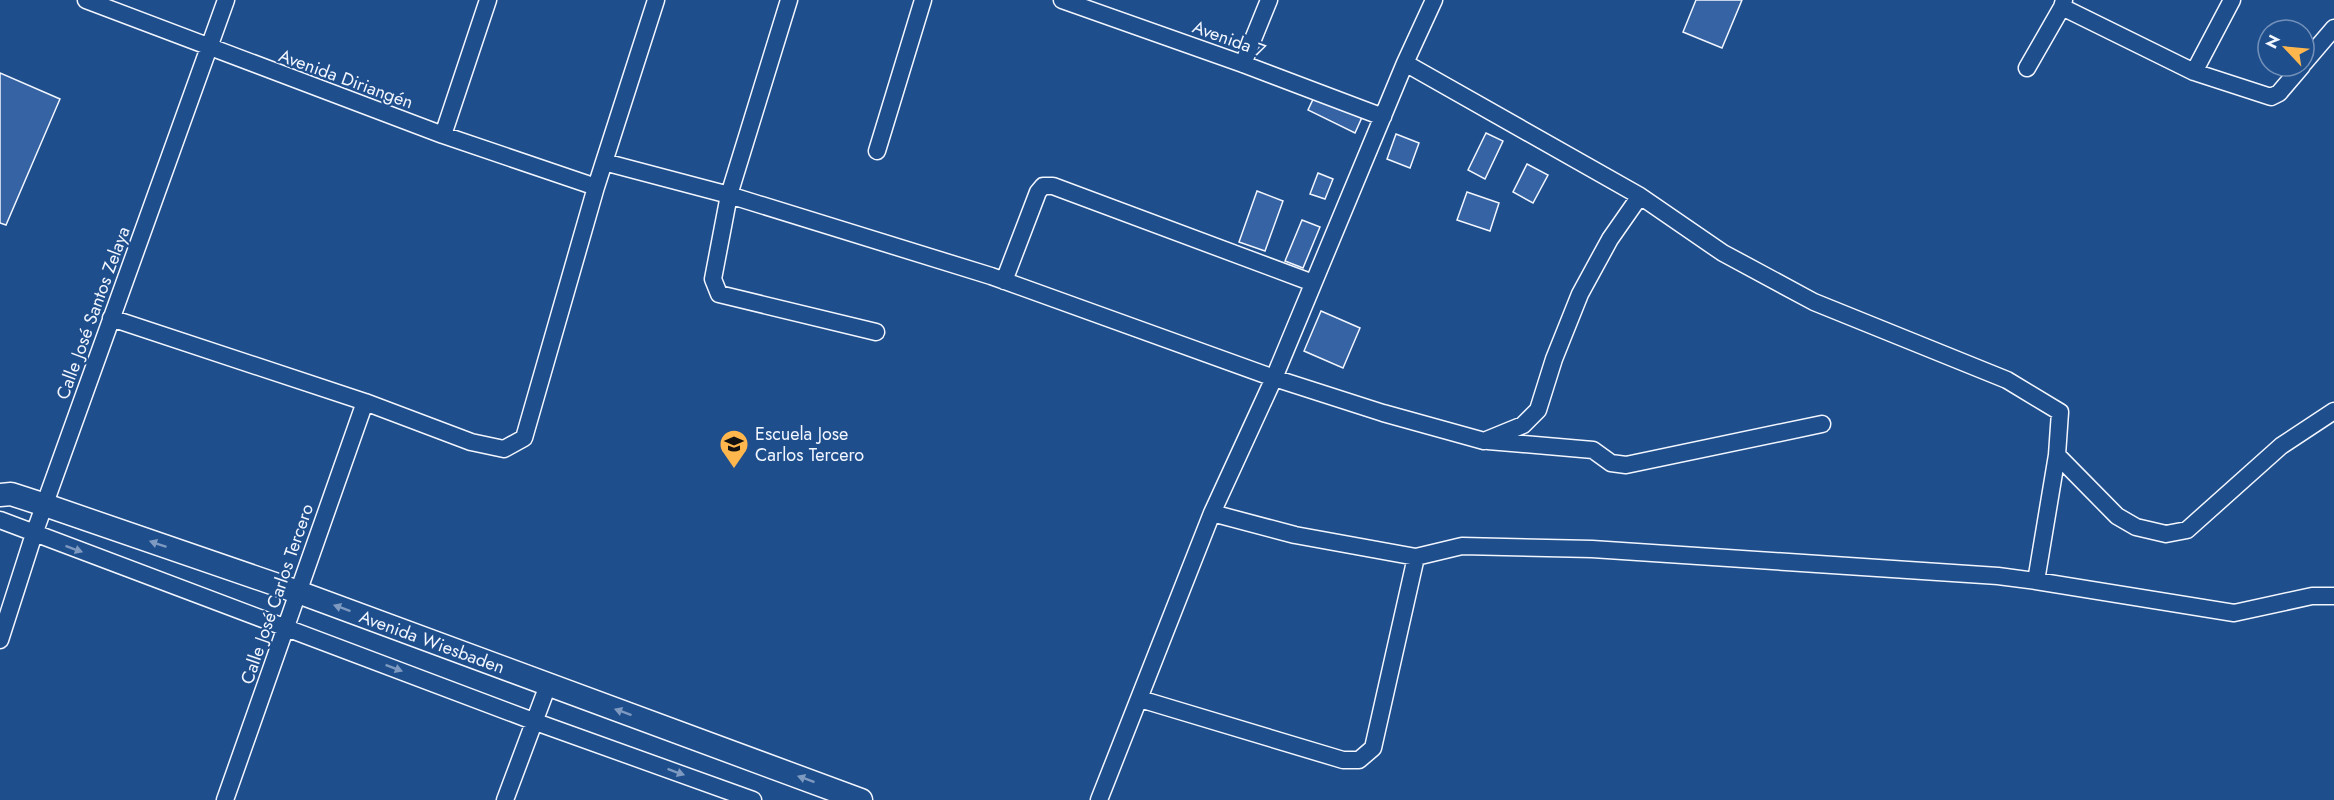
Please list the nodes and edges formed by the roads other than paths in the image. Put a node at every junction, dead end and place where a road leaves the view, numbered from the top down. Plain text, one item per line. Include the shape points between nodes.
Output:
1 (86, 0) edge
2 (226, 0) edge
3 (488, 0) edge
4 (656, 0) edge
5 (789, 0) edge
6 (923, 0) edge
7 (1062, 0) edge
8 (1269, 0) edge
9 (1434, 0) edge
10 (2232, 0) edge
11 (2063, 4) edge
12 (2334, 28) edge
13 (210, 49) junction
14 (2316, 49) edge
15 (1405, 63) junction
16 (1243, 64) junction
17 (2027, 68) dead end
18 (2194, 72) junction
19 (2292, 78) edge
20 (1383, 117) junction
21 (442, 135) junction
22 (877, 151) dead end
23 (604, 162) junction
24 (596, 187) junction
25 (729, 195) junction
26 (1640, 196) junction
27 (1004, 281) junction
28 (1313, 283) junction
29 (111, 318) junction
30 (876, 332) dead end
31 (1274, 378) junction
32 (365, 402) junction
33 (2334, 411) edge
34 (1822, 424) dead end
35 (1484, 441) junction
36 (2057, 455) junction
37 (0, 495) edge
38 (45, 505) junction
39 (1212, 513) junction
40 (0, 520) edge
41 (34, 534) junction
42 (1416, 557) junction
43 (2036, 581) junction
44 (298, 592) junction
45 (2334, 596) edge
46 (286, 627) junction
47 (0, 640) edge
48 (548, 685) junction
49 (1140, 699) junction
50 (533, 721) junction
51 (838, 796) edge
52 (225, 800) edge
53 (505, 800) edge
54 (753, 800) edge
55 (861, 800) edge
56 (1099, 800) edge

1 - 13 street, Avenida Diriangén
2 - 13 street, Calle José Santos Zelaya
3 - 21 street
4 - 23 street
5 - 25 street
6 - 22 street
7 - 16 street, Avenida 7
8 - 16 street
9 - 15 street
10 - 18 street
11 - 17 street
11 - 18 street
12 - 14 street
13 - 21 street, Avenida Diriangén
13 - 29 street, Calle José Santos Zelaya
15 - 20 street
15 - 26 street
16 - 20 street, Avenida 7
18 - 19 street via 2271,97
20 - 28 street
21 - 24 street, Avenida Diriangén
23 - 24 street
23 - 25 street
24 - 32 street via 524,438 504,449 471,442
25 - 27 street
25 - 30 street via 713,279 718,294
26 - 35 street via 1610,239 1580,294 1539,410 1523,426
26 - 36 street via 1723,253 1814,302 2007,380 2060,412
27 - 28 street via 1038,192 1043,186 1053,186
27 - 31 street
28 - 31 street
29 - 32 street
29 - 38 street, Calle José Santos Zelaya
31 - 35 street
31 - 39 street
32 - 44 street, Calle José Carlos Tercero
33 - 36 street via 2281,447 2187,530 2166,534 2136,527 2118,516
34 - 35 street via 1626,465 1611,464 1593,450
36 - 43 street
37 - 38 street, Avenida Wiesbaden via 11,494
38 - 41 street, Calle José Santos Zelaya
44 -> 38 street, Avenida Wiesbaden
39 - 42 street via 1295,535
39 - 49 street
40 - 41 street, Avenida Wiesbaden
41 -> 46 street, Avenida Wiesbaden
41 - 47 street, Calle José Santos Zelaya
42 - 43 street via 1462,546 1592,549
42 - 49 street via 1373,748 1359,760 1343,760
43 - 45 street via 2234,613 2312,596
44 - 46 street, Calle José Carlos Tercero
48 -> 44 street, Avenida Wiesbaden
46 -> 50 street, Avenida Wiesbaden
46 - 52 street, Calle José Carlos Tercero
48 - 50 street
51 -> 48 street, Avenida Wiesbaden
49 - 56 street
50 - 53 street
50 -> 54 street, Avenida Wiesbaden
51 - 55 street, Avenida Wiesbaden

